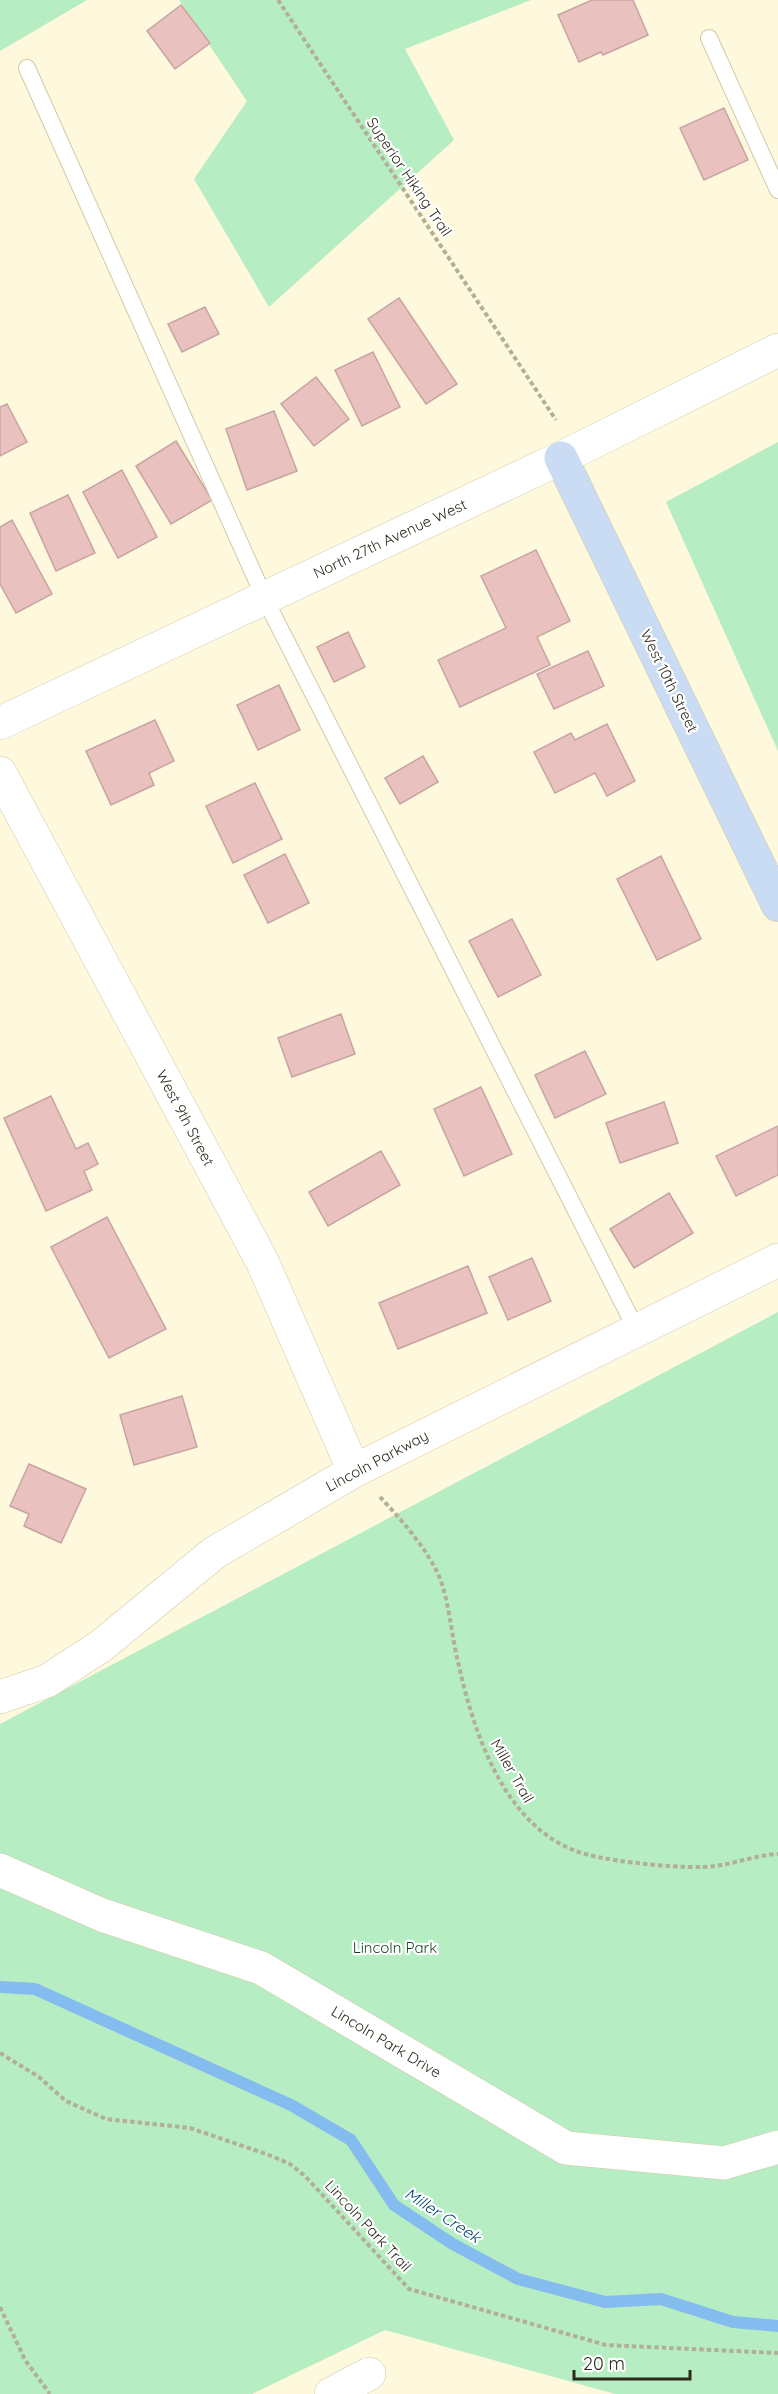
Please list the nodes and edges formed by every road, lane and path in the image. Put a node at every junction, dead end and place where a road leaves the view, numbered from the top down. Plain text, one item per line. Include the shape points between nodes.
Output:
1 (278, 0) edge
2 (709, 39) dead end
3 (27, 68) dead end
4 (778, 190) edge
5 (778, 351) edge
6 (520, 368) dead end
7 (561, 458) junction
8 (265, 599) junction
9 (0, 723) edge
10 (0, 772) edge
11 (778, 905) edge
12 (778, 1260) edge
13 (637, 1331) junction
14 (354, 1470) junction
15 (0, 1697) edge
16 (778, 1854) edge
17 (0, 1870) edge
18 (0, 2053) edge
19 (778, 2147) edge
20 (0, 2307) edge
21 (778, 2353) edge
22 (369, 2374) dead end
23 (50, 2394) edge
24 (331, 2394) edge

1 - 6 path, Superior Hiking Trail
2 - 4 lane
3 - 8 lane
5 - 7 street, North 27th Avenue West
7 - 8 street, North 27th Avenue West
7 - 11 street, West 10th Street
8 - 9 street, North 27th Avenue West
8 - 13 lane
10 - 14 street, West 9th Street via 261,1261
12 - 13 street, Lincoln Parkway
13 - 14 street, Lincoln Parkway
14 - 15 street, Lincoln Parkway via 214,1553 101,1646 47,1681
14 - 16 path, Miller Trail via 408,1525 441,1580 459,1669 484,1751 518,1811 561,1844 588,1855 713,1867
17 - 19 street, Lincoln Park Drive via 102,1915 261,1968 566,2148 724,2163
18 - 21 path, Lincoln Park Trail via 66,2101 106,2118 190,2128 290,2164 306,2176 409,2289 606,2345
20 - 23 path via 25,2360
22 - 24 street

